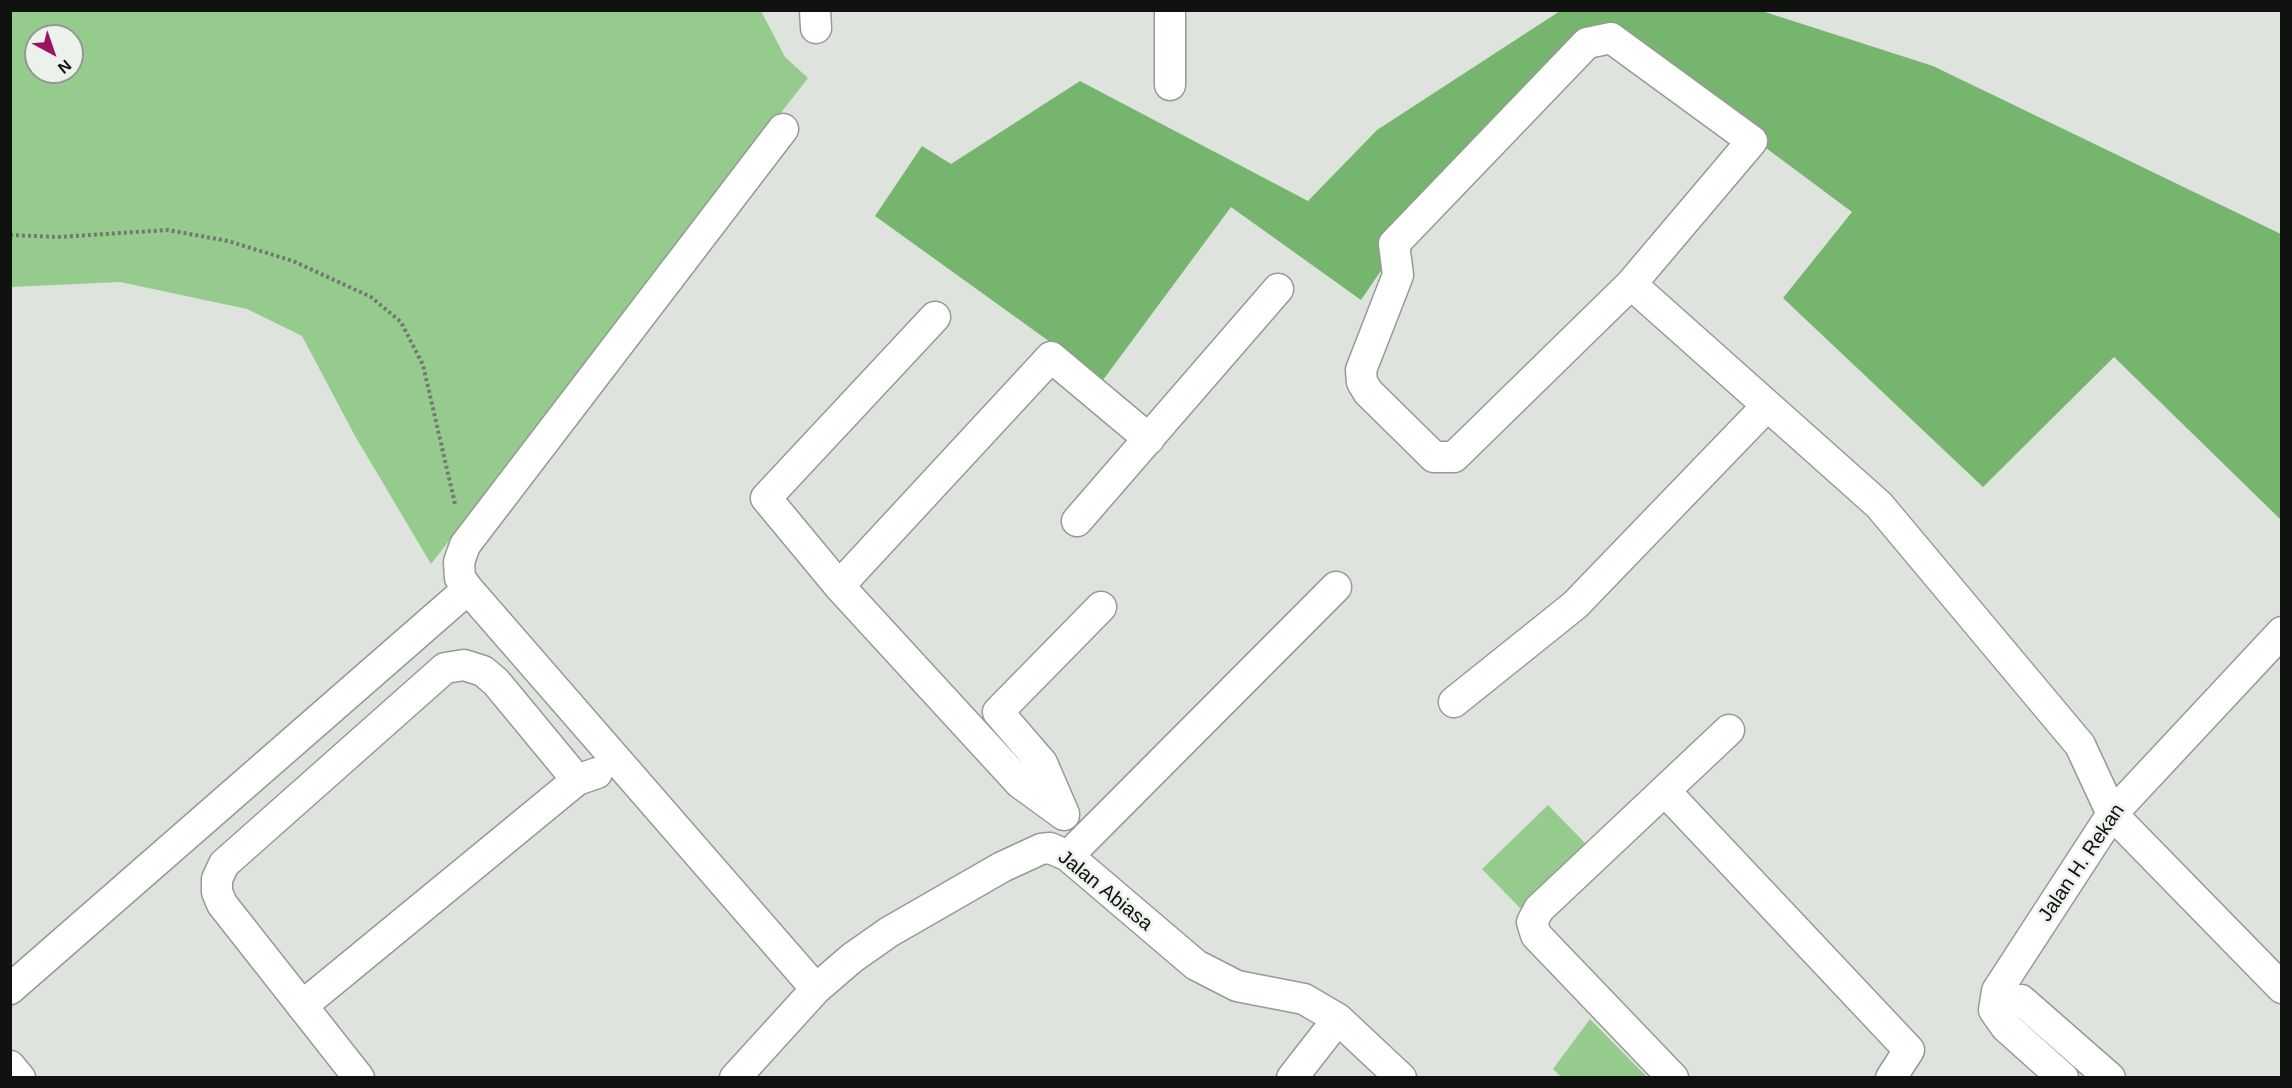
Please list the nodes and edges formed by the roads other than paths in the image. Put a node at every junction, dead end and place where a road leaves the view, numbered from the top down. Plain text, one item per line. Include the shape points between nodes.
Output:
1 (1170, 10) edge
2 (1170, 85) dead end
3 (783, 129) dead end
4 (1631, 285) junction
5 (1278, 289) dead end
6 (935, 317) dead end
7 (1767, 406) junction
8 (1149, 439) junction
9 (1077, 521) dead end
10 (839, 586) junction
11 (1336, 587) dead end
12 (468, 589) junction
13 (1101, 607) dead end
14 (2278, 645) edge
15 (1454, 702) dead end
16 (1729, 730) dead end
17 (628, 776) junction
18 (578, 780) junction
19 (1665, 791) junction
20 (2112, 814) junction
21 (1064, 815) junction
22 (1068, 856) junction
23 (2282, 988) edge
24 (10, 989) edge
25 (816, 989) junction
26 (2021, 1000) dead end
27 (302, 1006) junction
28 (1338, 1019) junction
29 (359, 1077) edge
30 (735, 1077) edge
31 (1292, 1077) edge
32 (1401, 1077) edge
33 (1672, 1077) edge
34 (1891, 1077) edge
35 (2063, 1077) edge
36 (2110, 1077) edge

1 - 2 street
3 - 12 street via 465,546 459,562 460,578
4 - 4 street via 1454,457 1434,457 1362,382 1360,370 1398,275 1394,244 1587,43 1611,38 1752,141
4 - 7 street
5 - 8 street
6 - 10 street via 766,498
7 - 15 street via 1575,605
7 - 20 street via 1879,505 2080,745
8 - 9 street
8 - 10 street via 1051,357
10 - 21 street via 1020,783
11 - 22 street
12 - 17 street
12 - 24 street
13 - 21 street via 998,712 1042,763
14 - 20 street, Jalan H. Rekan
16 - 19 street
17 - 18 street via 609,769
17 - 25 street
18 - 27 street
18 - 27 street via 483,671 464,665 445,668 224,864 220,872 217,892 222,904
19 - 33 street via 1539,909 1532,922 1536,935
19 - 34 street via 1910,1050
20 - 23 street
20 - 35 street, Jalan H. Rekan via 1997,991 1994,1010 2006,1027
21 - 22 street
22 - 25 street, Jalan Abiasa via 1050,848 1041,849 1002,867 889,932
22 - 28 street, Jalan Abiasa via 1196,965 1237,986 1304,999
25 - 30 street, Jalan Abiasa
26 - 36 street
27 - 29 street
28 - 31 street
28 - 32 street, Jalan Abiasa

